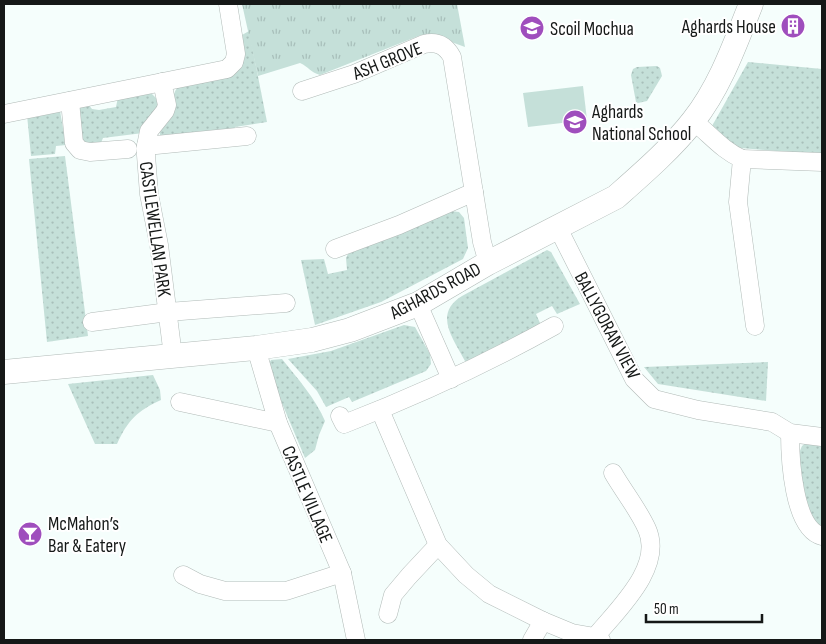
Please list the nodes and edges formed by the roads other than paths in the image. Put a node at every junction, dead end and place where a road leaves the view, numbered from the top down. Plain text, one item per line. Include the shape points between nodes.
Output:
1 (228, 4) edge
2 (751, 4) edge
3 (162, 82) junction
4 (302, 90) dead end
5 (70, 101) junction
6 (4, 114) edge
7 (693, 121) junction
8 (247, 136) dead end
9 (146, 146) junction
10 (128, 149) dead end
11 (742, 159) junction
12 (822, 162) edge
13 (474, 192) junction
14 (558, 228) junction
15 (335, 249) dead end
16 (488, 263) junction
17 (286, 302) dead end
18 (418, 304) junction
19 (168, 312) junction
20 (92, 322) dead end
21 (554, 326) dead end
22 (755, 326) dead end
23 (256, 348) junction
24 (173, 356) junction
25 (4, 372) edge
26 (451, 378) junction
27 (180, 402) dead end
28 (380, 410) junction
29 (340, 416) dead end
30 (278, 422) junction
31 (790, 433) junction
32 (822, 437) edge
33 (613, 474) dead end
34 (822, 536) edge
35 (438, 545) junction
36 (342, 573) junction
37 (183, 575) dead end
38 (388, 614) dead end
39 (543, 622) junction
40 (598, 639) edge
41 (356, 640) edge
42 (532, 640) edge

1 - 3 street via 236,45 234,62 226,69
2 - 7 street, AGHARDS ROAD via 730,59
3 - 5 street
3 - 9 street, CASTLEWELLAN PARK via 167,105 149,131
4 - 13 street, ASH GROVE via 354,74 424,44 443,46 452,57
5 - 6 street
5 - 10 street, CASTLEWELLAN PARK via 74,143 80,150
7 - 11 street via 731,154
7 - 14 street, AGHARDS ROAD via 616,197
8 - 9 street, CASTLEWELLAN PARK
9 - 19 street, CASTLEWELLAN PARK via 149,194
11 - 12 street
11 - 22 street via 738,202
13 - 15 street
13 - 16 street, ASH GROVE
14 - 16 street, AGHARDS ROAD
14 - 31 street, BALLYGORAN VIEW via 634,378 654,399 772,422
16 - 18 street, AGHARDS ROAD
17 - 19 street, CASTLEWELLAN PARK
18 - 23 street, AGHARDS ROAD via 350,330 312,340
18 - 26 street
19 - 20 street, CASTLEWELLAN PARK
19 - 24 street, CASTLEWELLAN PARK
21 - 26 street
23 - 24 street, AGHARDS ROAD
23 - 30 street, CASTLE VILLAGE
24 - 25 street, AGHARDS ROAD
26 - 28 street
27 - 30 street
28 - 29 street via 344,424
28 - 35 street
30 - 36 street, CASTLE VILLAGE
31 - 32 street, BALLYGORAN VIEW
31 - 34 street via 790,469 795,494 804,520
33 - 40 street via 648,530 651,556 643,577
35 - 38 street via 394,595
35 - 39 street via 489,594
36 - 37 street via 286,591 225,592
36 - 41 street, CASTLE VILLAGE
39 - 40 street
39 - 42 street

